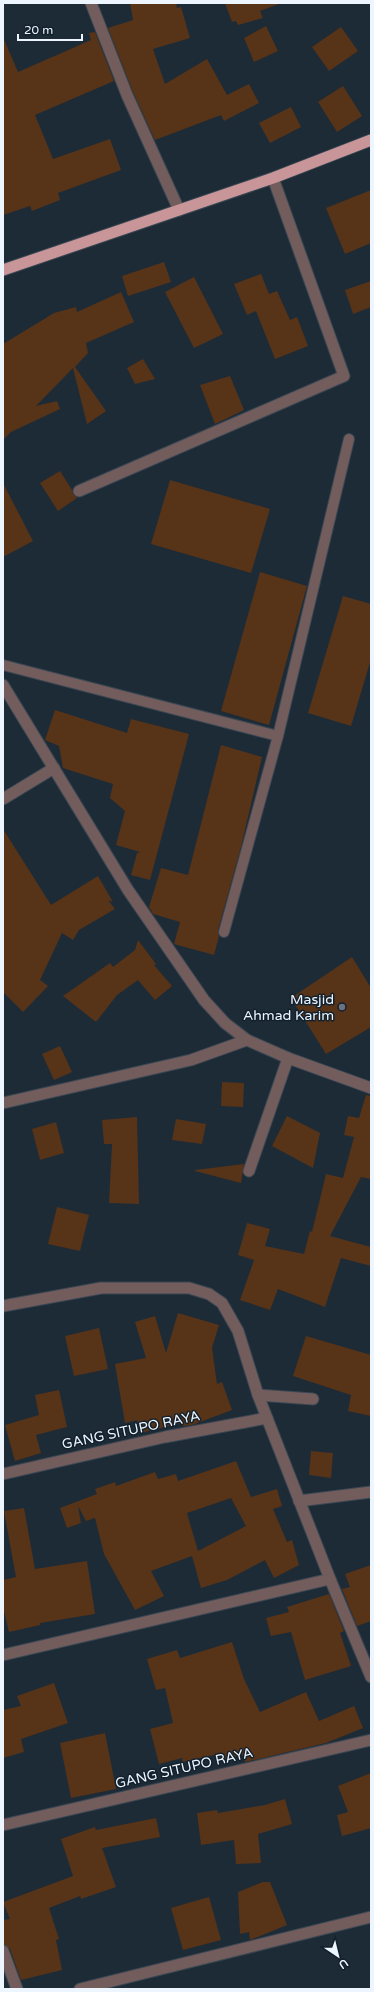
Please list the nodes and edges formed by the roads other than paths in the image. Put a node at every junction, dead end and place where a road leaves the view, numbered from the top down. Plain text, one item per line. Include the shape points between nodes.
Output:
1 (91, 3) edge
2 (371, 140) edge
3 (273, 178) junction
4 (179, 210) junction
5 (3, 270) edge
6 (349, 439) dead end
7 (79, 491) dead end
8 (3, 665) edge
9 (3, 685) edge
10 (278, 736) junction
11 (54, 768) junction
12 (3, 799) edge
13 (224, 932) dead end
14 (247, 1040) junction
15 (288, 1058) junction
16 (371, 1088) edge
17 (3, 1103) edge
18 (249, 1171) dead end
19 (3, 1306) edge
20 (258, 1395) junction
21 (313, 1399) dead end
22 (267, 1418) junction
23 (3, 1474) edge
24 (371, 1492) edge
25 (299, 1500) junction
26 (330, 1579) junction
27 (3, 1655) edge
28 (371, 1677) edge
29 (371, 1740) edge
30 (3, 1825) edge
31 (371, 1917) edge
32 (3, 1951) edge
33 (17, 1989) edge
34 (80, 1989) edge

1 - 4 street via 127,95
2 - 3 highway
3 - 4 highway
3 - 7 street via 344,376
4 - 5 highway
6 - 10 lane
8 - 10 lane
9 - 11 street
10 - 13 lane
11 - 12 street
11 - 14 street via 128,890 204,1000 225,1023
14 - 15 street
14 - 17 street via 191,1060
15 - 16 street
15 - 18 street
19 - 20 street via 101,1288 188,1288 209,1294 222,1303 238,1331
20 - 21 street
20 - 22 street
22 - 23 street, GANG SITUPO RAYA via 165,1437
22 - 25 street
24 - 25 street
25 - 26 street
26 - 27 street
26 - 28 street
29 - 30 street, GANG SITUPO RAYA
31 - 34 street
32 - 33 street

